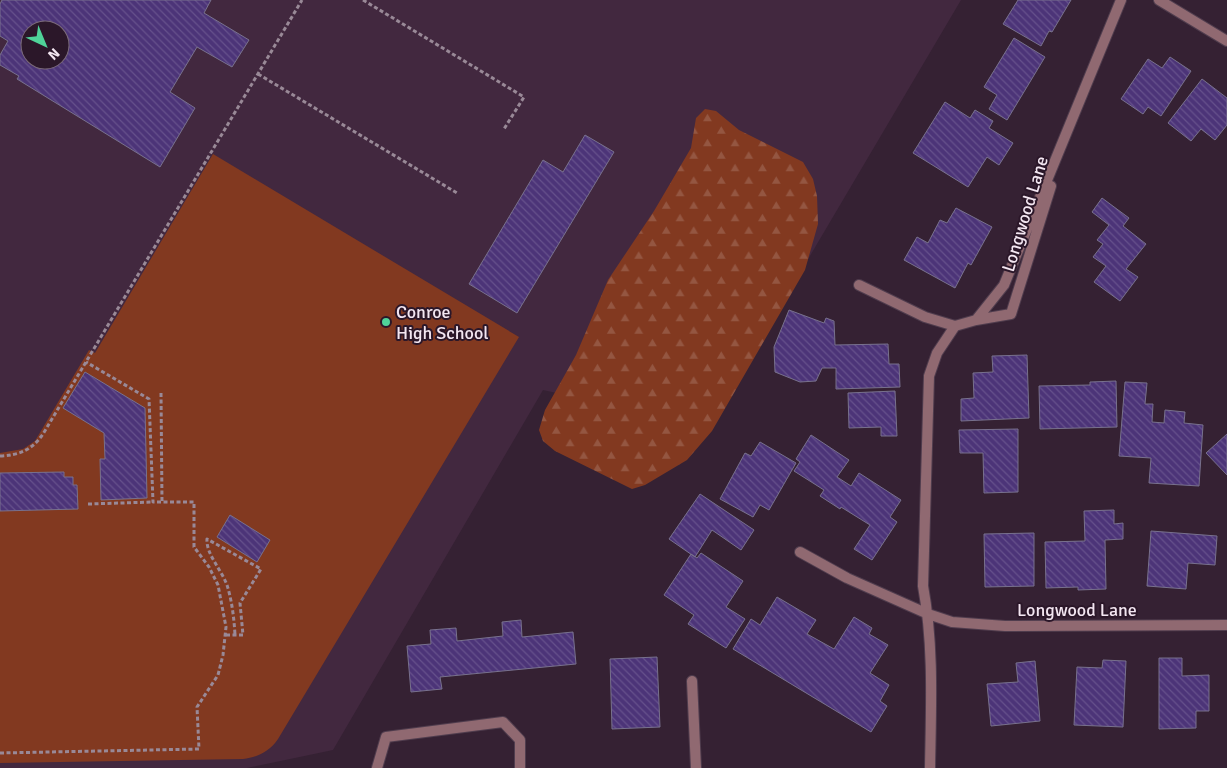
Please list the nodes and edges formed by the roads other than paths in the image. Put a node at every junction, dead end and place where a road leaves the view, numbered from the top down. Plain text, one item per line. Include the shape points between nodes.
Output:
1 (1121, 0) edge
2 (1159, 0) edge
3 (1227, 41) edge
4 (1072, 120) junction
5 (859, 286) dead end
6 (976, 320) junction
7 (955, 326) junction
8 (800, 552) dead end
9 (928, 614) junction
10 (1227, 625) edge
11 (692, 681) dead end
12 (377, 768) edge
13 (520, 768) edge
14 (696, 768) edge
15 (930, 768) edge

1 - 4 street, Longwood Lane
2 - 3 street
4 - 6 street, Longwood Lane via 1004,285
4 - 6 street, Longwood Lane via 1010,314
5 - 7 street via 925,317
6 - 7 street, Longwood Lane
7 - 9 street via 937,353 929,376 923,586
8 - 9 street, Longwood Lane via 847,578
9 - 10 street, Longwood Lane via 952,622 1005,626
9 - 15 street
11 - 14 street
12 - 13 street via 386,737 503,722 520,740

